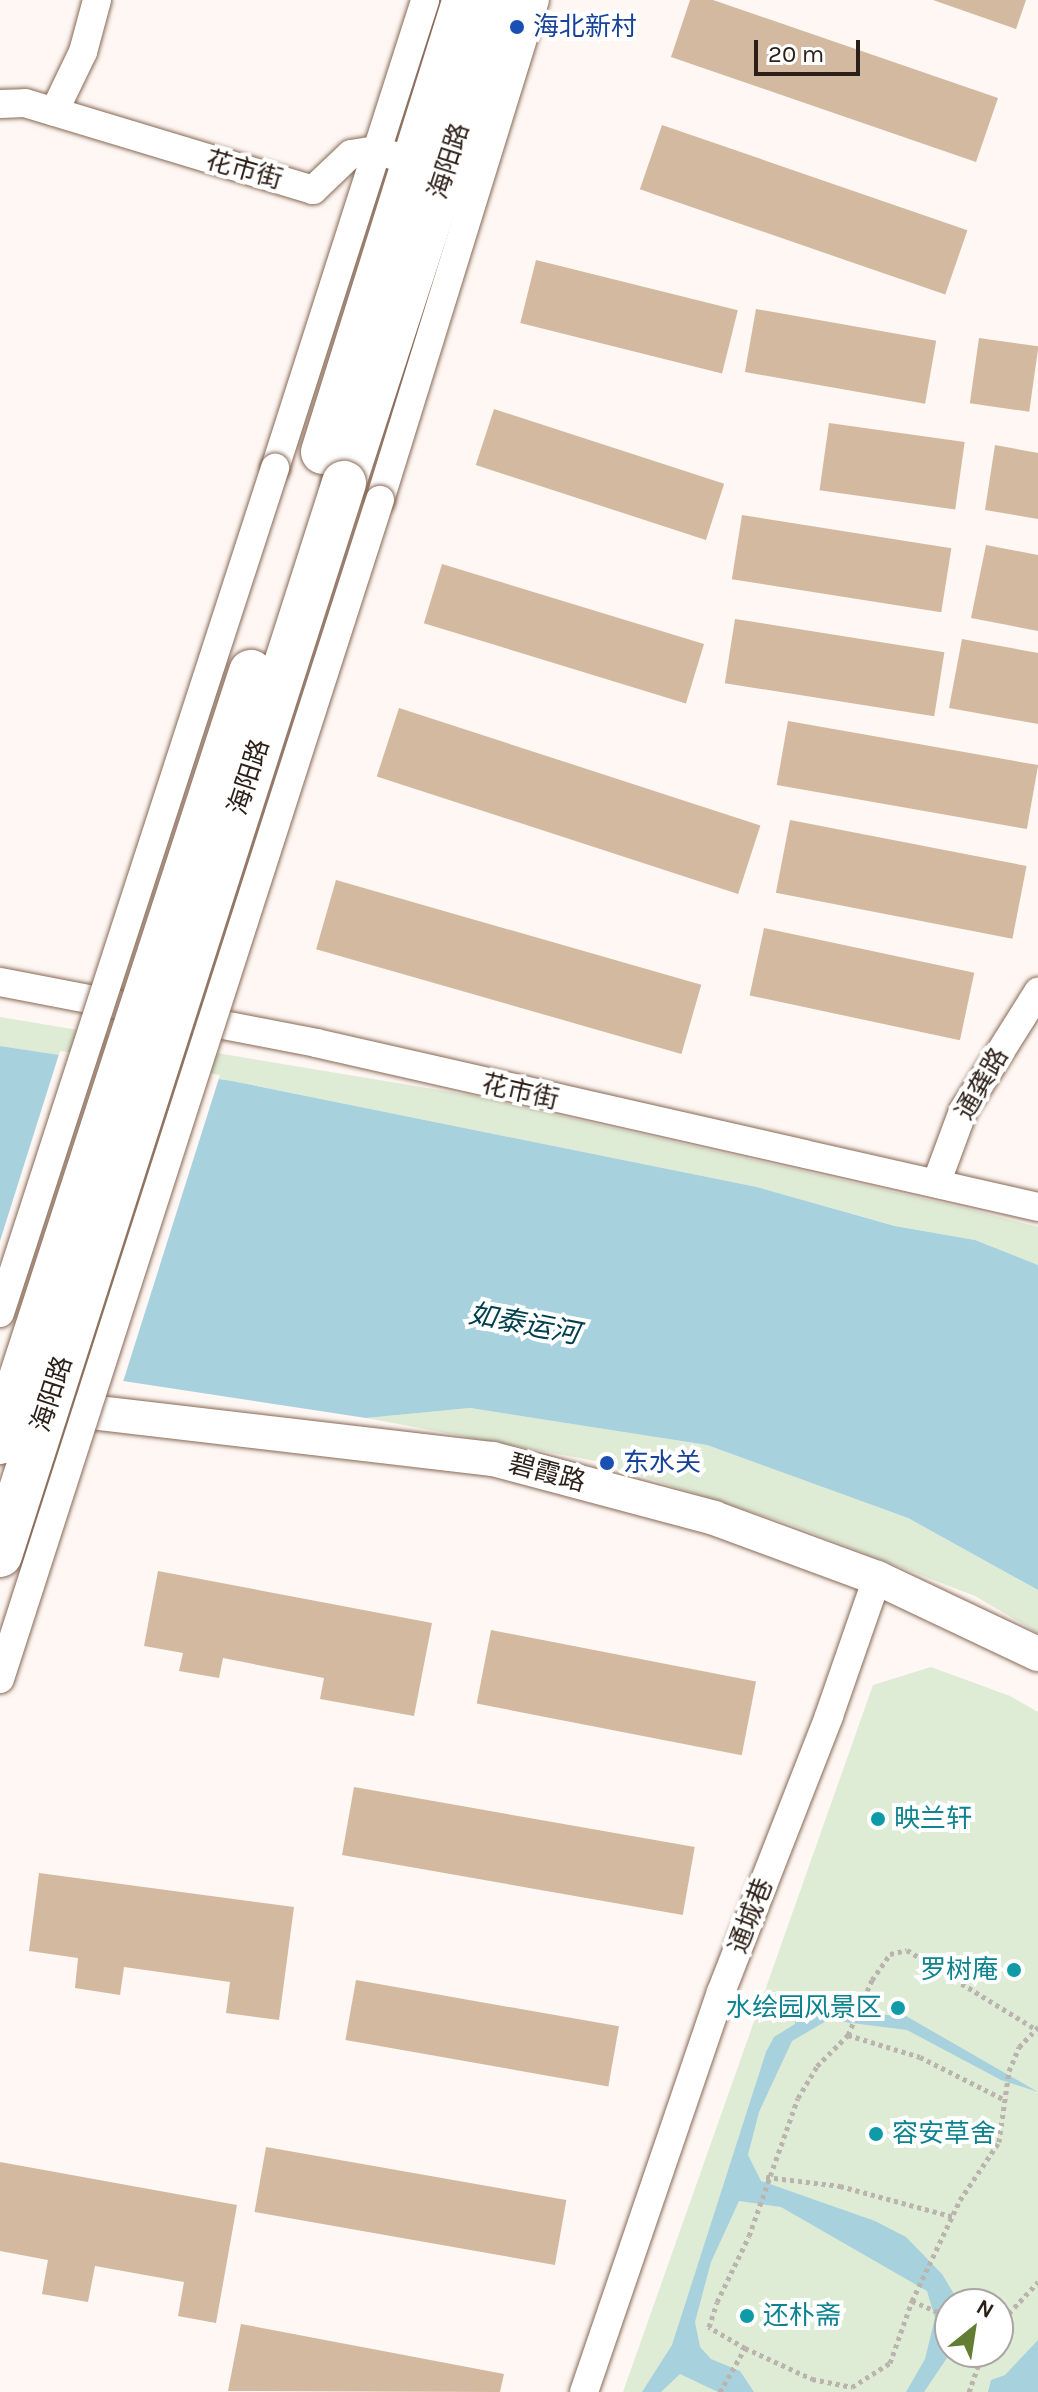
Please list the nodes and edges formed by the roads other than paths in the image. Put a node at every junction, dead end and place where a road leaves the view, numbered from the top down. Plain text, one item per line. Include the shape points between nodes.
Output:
1 (97, 0) edge
2 (425, 0) edge
3 (465, 0) edge
4 (501, 0) edge
5 (535, 0) edge
6 (0, 104) edge
7 (54, 112) junction
8 (428, 166) junction
9 (328, 482) junction
10 (0, 982) edge
11 (1038, 992) edge
12 (937, 1181) junction
13 (1038, 1207) edge
14 (0, 1313) edge
15 (14, 1402) edge
16 (0, 1442) edge
17 (0, 1555) edge
18 (877, 1578) junction
19 (1038, 1654) edge
20 (0, 1679) edge
21 (584, 2392) edge

1 - 7 street via 83,52
2 - 8 street
3 - 8 main road, 海阳路
4 - 8 main road, 海阳路
5 - 8 street
6 - 7 street, 花市街 via 25,103
7 - 8 street, 花市街 via 313,190 351,154
8 - 9 main road, 海阳路
8 - 9 street
9 - 14 street, bridge
9 - 16 main road, 海阳路, bridge
9 - 17 main road, 海阳路, bridge
9 - 20 street, bridge
10 - 12 street, 花市街 via 316,1043 536,1096
11 - 12 street, 通龚路 via 963,1111
12 - 13 street, 花市街
15 - 18 street, 碧霞路 via 493,1459 714,1518
18 - 19 street, 碧霞路
18 - 21 street, 通城巷 via 721,1992

